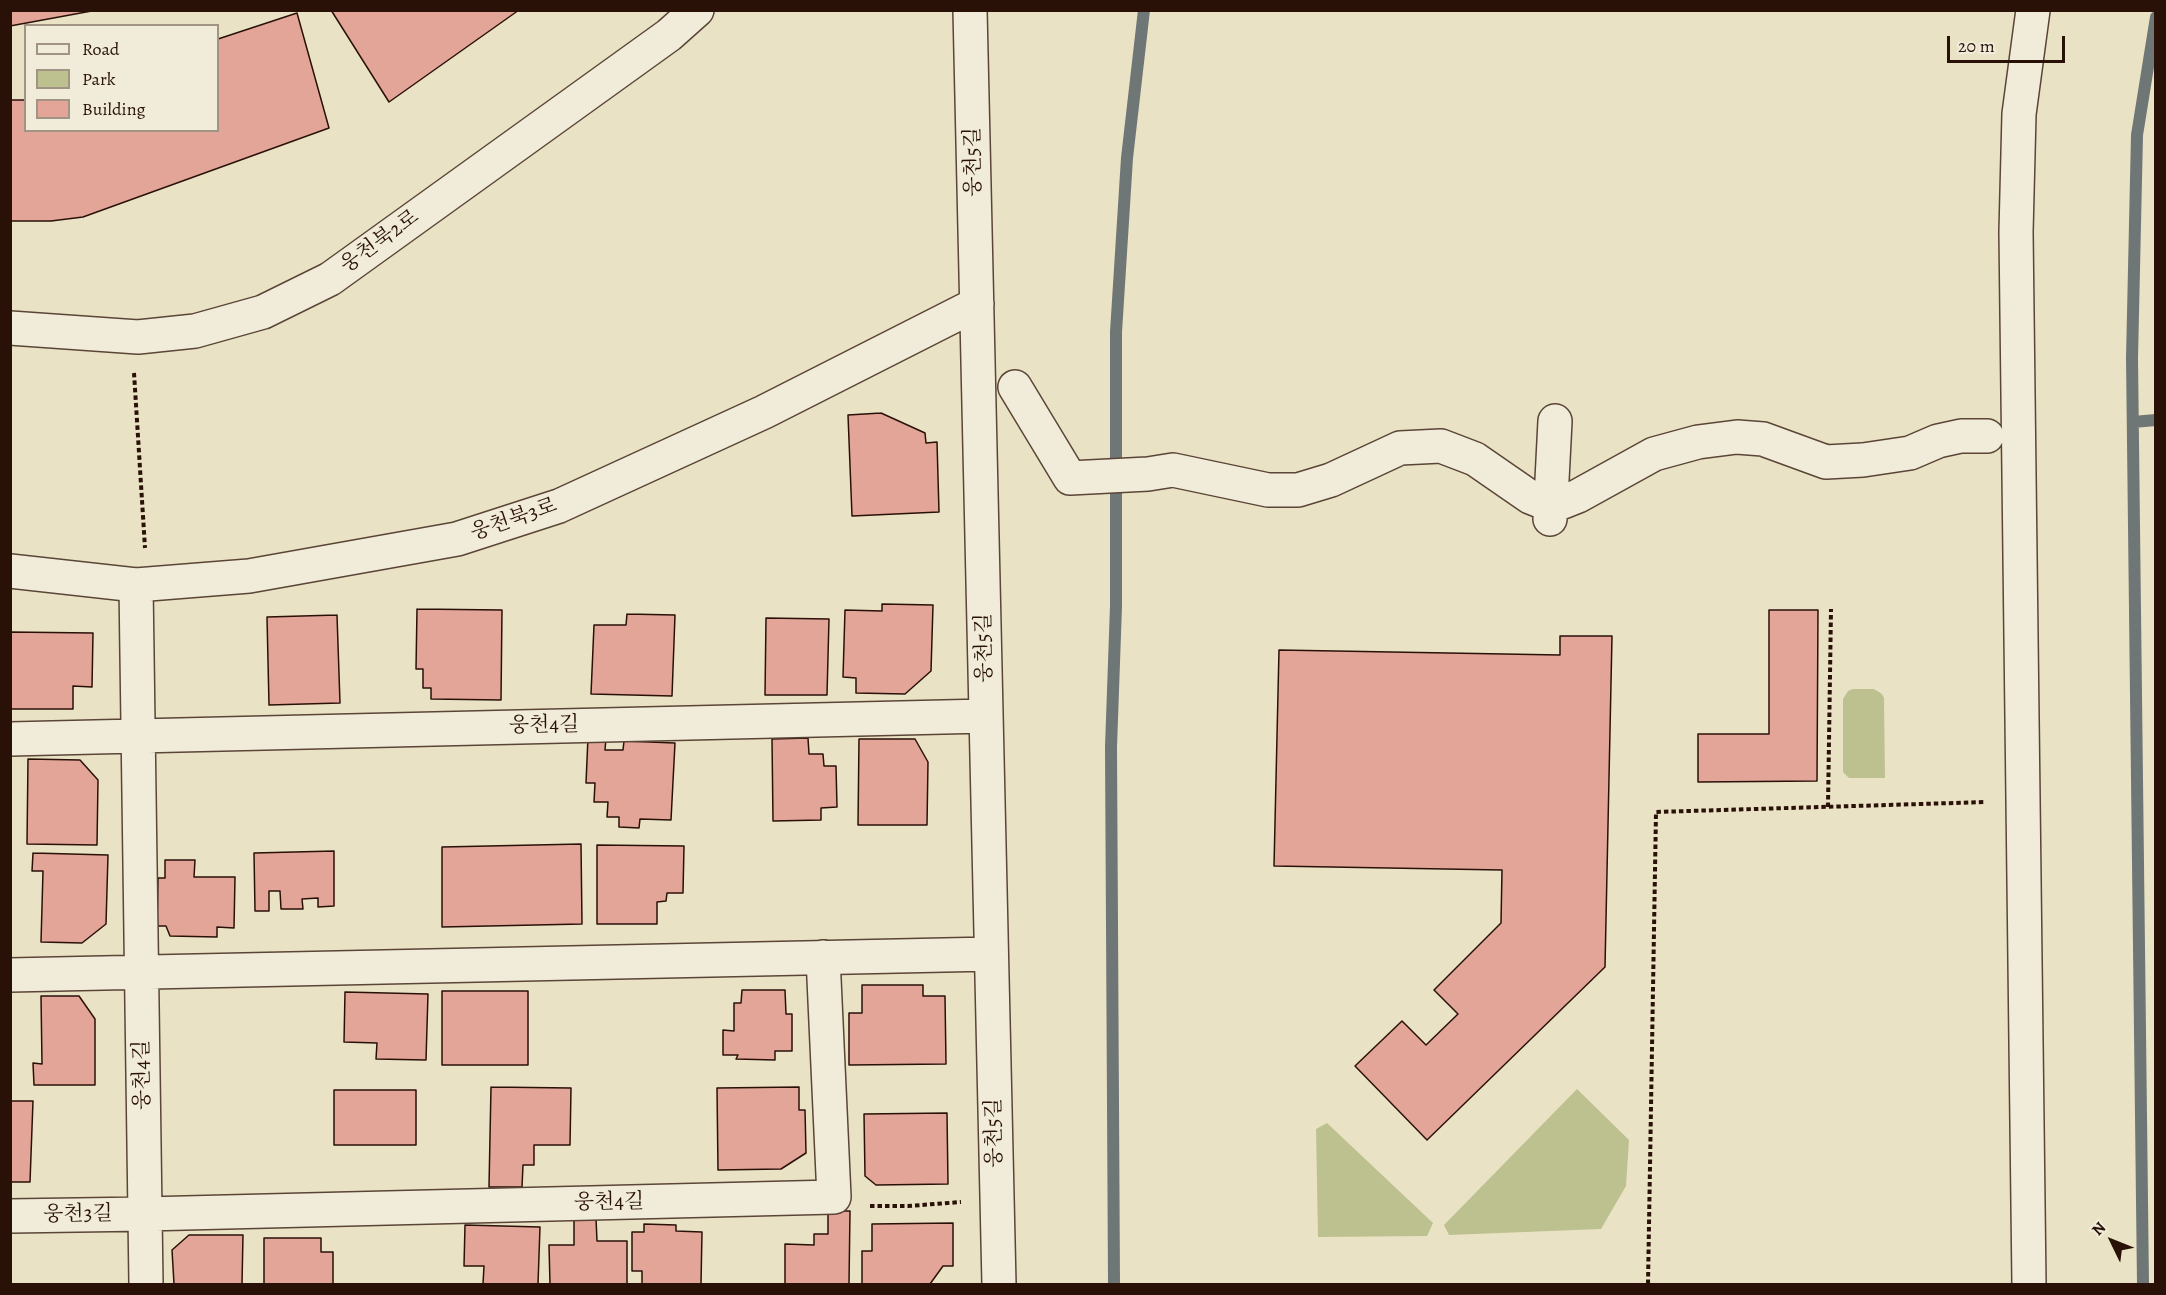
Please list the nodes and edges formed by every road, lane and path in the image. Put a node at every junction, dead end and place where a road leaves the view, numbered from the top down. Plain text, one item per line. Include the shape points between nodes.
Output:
1 (697, 10) edge
2 (970, 10) edge
3 (2033, 10) edge
4 (977, 304) junction
5 (10, 327) edge
6 (131, 336) junction
7 (1015, 387) dead end
8 (1555, 421) dead end
9 (1987, 436) dead end
10 (1550, 511) junction
11 (10, 571) edge
12 (142, 585) junction
13 (1831, 609) dead end
14 (986, 716) junction
15 (138, 736) junction
16 (10, 739) edge
17 (1989, 802) dead end
18 (1828, 807) junction
19 (991, 954) junction
20 (824, 957) junction
21 (141, 972) junction
22 (10, 975) edge
23 (834, 1197) junction
24 (997, 1200) junction
25 (145, 1214) junction
26 (10, 1216) edge
27 (146, 1284) edge
28 (999, 1284) edge
29 (1648, 1284) edge
30 (2029, 1284) edge

1 - 6 street, 웅천북2로 via 330,279 263,312 195,331
2 - 4 street, 웅천5길
3 - 30 street via 2019,114 2016,232
4 - 12 street, 웅천북3로 via 764,412 559,506 457,539 249,576
4 - 14 street, 웅천5길
5 - 6 street, 웅천북2로
6 - 12 path
7 - 10 street via 1070,478 1173,470 1268,490 1298,490 1331,480 1400,448 1441,446 1475,459
8 - 10 street
9 - 10 street via 1938,441 1910,453 1826,462 1763,439 1737,437 1698,442 1654,454
11 - 12 street, 웅천북3로
12 - 15 street, 웅천4길
13 - 18 path
14 - 15 street, 웅천4길
14 - 19 street, 웅천5길
15 - 16 street
15 - 21 street, 웅천4길
17 - 18 path
18 - 29 path via 1656,812
19 - 20 street
19 - 24 street, 웅천5길
20 - 21 street
20 - 23 street
21 - 22 street
21 - 25 street, 웅천4길
23 - 24 path via 865,1206
23 - 25 street, 웅천4길
24 - 28 street, 웅천5길
25 - 26 street, 웅천3길
25 - 27 street, 웅천4길

